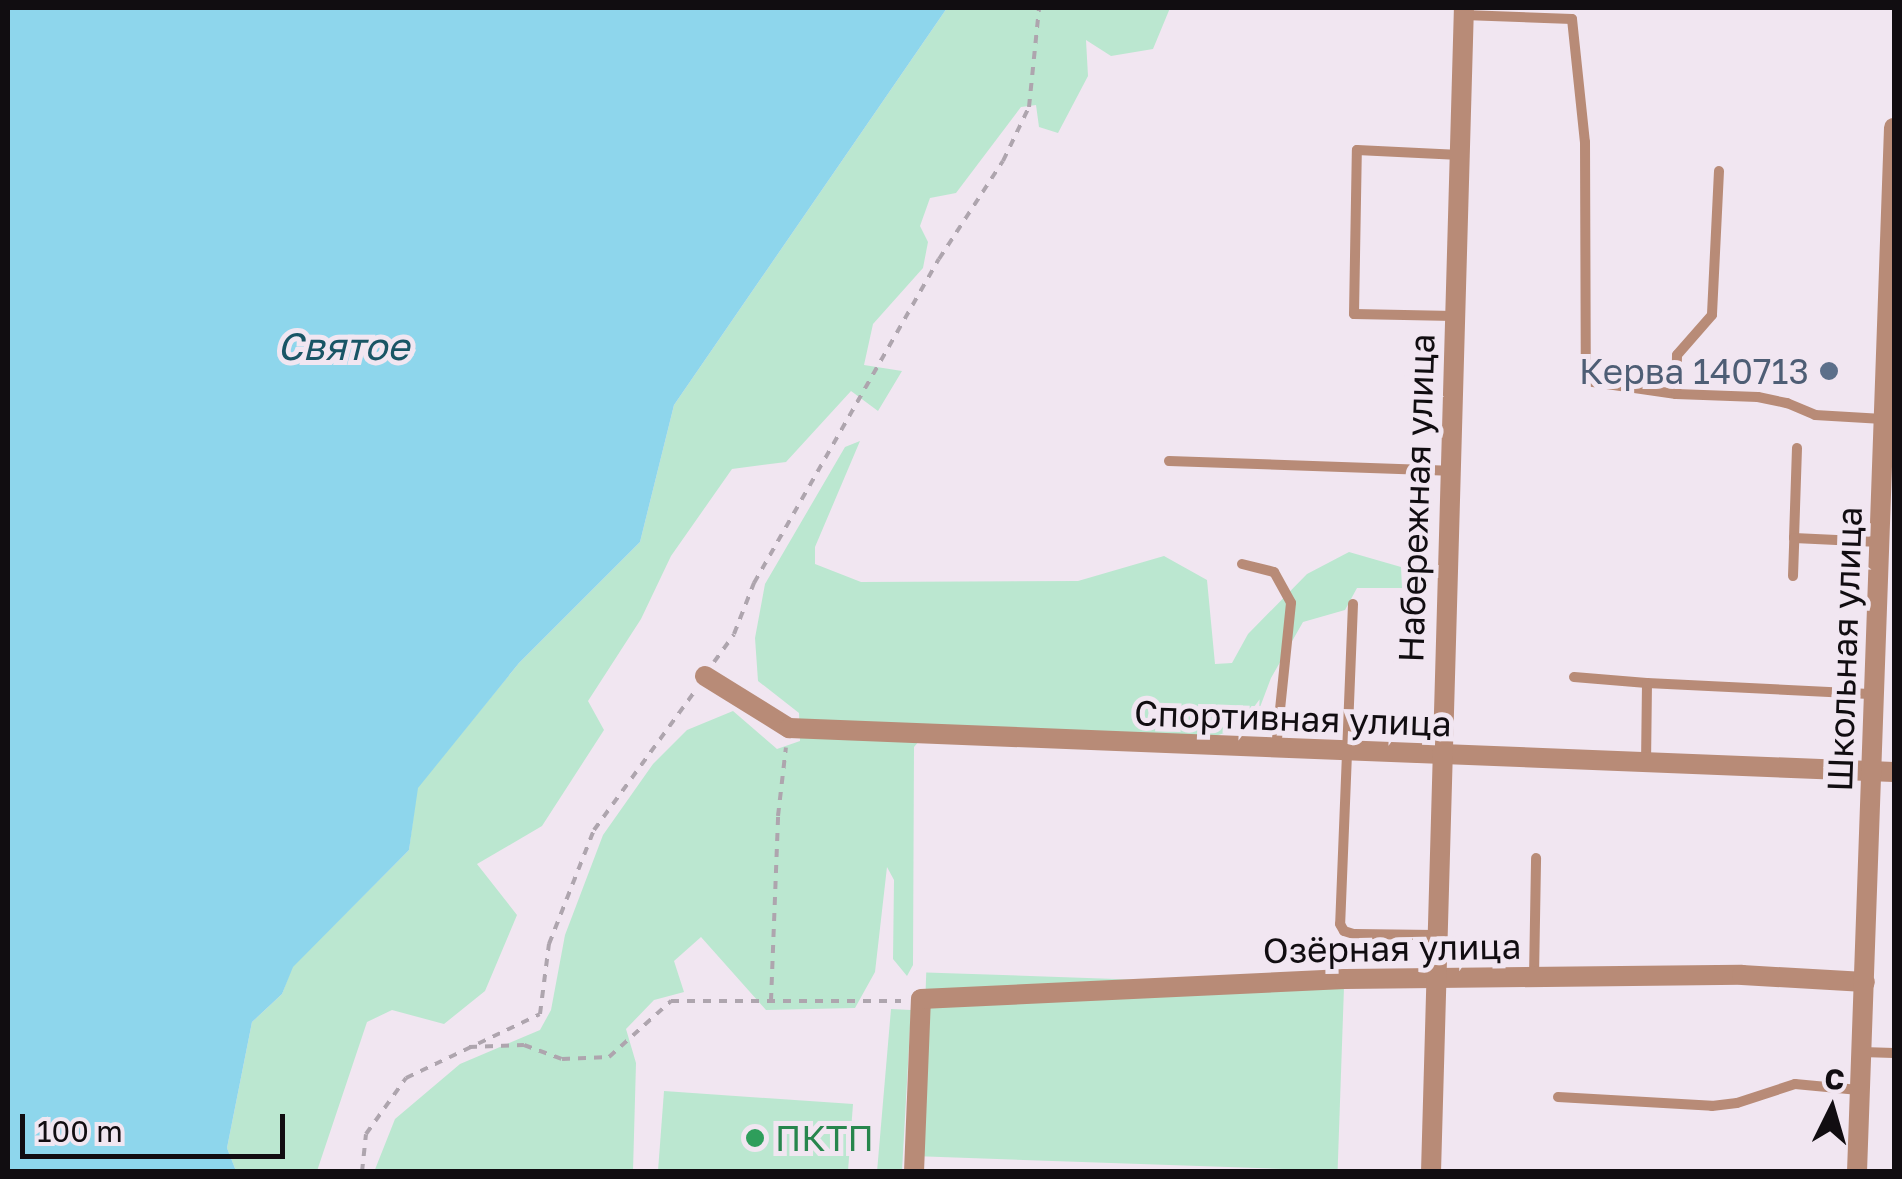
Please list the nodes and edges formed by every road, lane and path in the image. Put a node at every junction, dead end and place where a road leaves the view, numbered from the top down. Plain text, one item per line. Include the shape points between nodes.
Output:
1 (1039, 8) edge
2 (1464, 11) edge
3 (1894, 128) edge
4 (1460, 154) junction
5 (1719, 171) dead end
6 (1894, 182) edge
7 (1454, 316) junction
8 (1676, 394) junction
9 (1888, 434) edge
10 (1797, 448) dead end
11 (1169, 462) dead end
12 (1450, 471) junction
13 (1794, 538) junction
14 (1880, 542) junction
15 (1242, 564) dead end
16 (1793, 576) dead end
17 (1352, 604) dead end
18 (705, 676) junction
19 (1574, 677) dead end
20 (1647, 682) junction
21 (1875, 694) junction
22 (788, 728) junction
23 (1276, 750) junction
24 (1346, 752) junction
25 (1440, 756) junction
26 (1646, 763) junction
27 (1872, 771) junction
28 (1894, 772) edge
29 (1536, 858) dead end
30 (1435, 935) junction
31 (1534, 978) junction
32 (1434, 981) junction
33 (1865, 982) junction
34 (920, 999) junction
35 (770, 1002) junction
36 (464, 1047) junction
37 (1862, 1052) junction
38 (1894, 1053) edge
39 (1860, 1090) junction
40 (1558, 1098) dead end
41 (362, 1172) edge
42 (914, 1172) edge
43 (1432, 1172) edge
44 (1857, 1172) edge

1 - 18 path via 1029,108 1004,161 939,259
2 - 4 street, Набережная улица
2 - 8 lane via 1572,19 1585,142 1586,381
3 - 6 street, Школьная улица
4 - 7 street, Набережная улица
4 - 7 lane via 1357,150 1354,314
5 - 8 lane via 1712,315 1677,355
6 - 9 street, Школьная улица
7 - 12 street, Набережная улица
8 - 9 lane via 1788,402
9 - 14 street, Школьная улица
10 - 13 lane
11 - 12 lane
12 - 25 street, Набережная улица
13 - 14 lane
13 - 16 lane
14 - 21 street, Школьная улица
15 - 23 lane via 1274,572 1291,603
17 - 24 lane
18 - 22 street, Спортивная улица
18 - 36 path via 594,830 549,944 540,1014
19 - 20 lane
20 - 21 lane
20 - 26 lane
21 - 27 street, Школьная улица
22 - 23 street, Спортивная улица
22 - 35 path
23 - 24 street, Спортивная улица
24 - 25 street, Спортивная улица
24 - 30 lane via 1340,924 1354,934
25 - 26 street, Спортивная улица
25 - 30 street, Набережная улица
26 - 27 street, Спортивная улица
27 - 28 street, Спортивная улица
27 - 33 street, Школьная улица
29 - 31 lane
30 - 32 street, Набережная улица
31 - 32 street, Озёрная улица
31 - 33 street, Озёрная улица
32 - 34 street, Озёрная улица via 1345,979
32 - 43 street, Набережная улица
33 - 37 street, Школьная улица
34 - 35 path
34 - 42 street
35 - 36 path via 672,1001 609,1057 562,1059 524,1045
36 - 41 path via 406,1078 366,1134
37 - 38 lane
37 - 39 street, Школьная улица
39 - 40 lane via 1794,1084 1712,1106
39 - 44 street, Школьная улица

